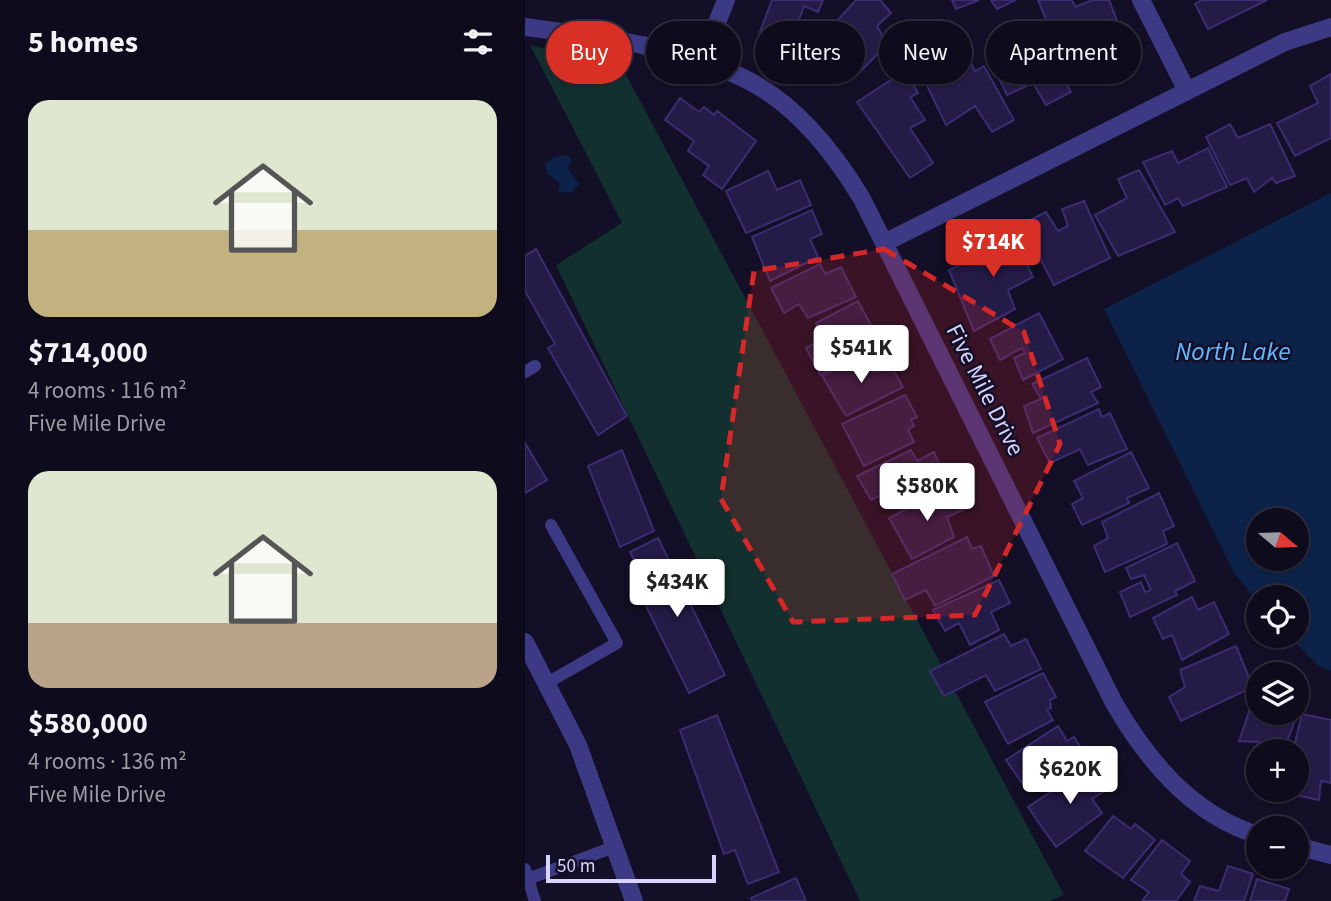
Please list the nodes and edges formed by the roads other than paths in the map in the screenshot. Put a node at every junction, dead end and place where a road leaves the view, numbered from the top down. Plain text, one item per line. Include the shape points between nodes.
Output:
1 (726, 0) edge
2 (1141, 0) edge
3 (718, 21) edge
4 (525, 27) edge
5 (1331, 27) edge
6 (646, 47) edge
7 (741, 79) edge
8 (1187, 91) junction
9 (884, 243) junction
10 (551, 525) dead end
11 (525, 642) edge
12 (547, 683) junction
13 (1246, 830) edge
14 (614, 847) junction
15 (1309, 849) edge
16 (1331, 855) edge
17 (526, 876) edge
18 (535, 901) edge
19 (634, 901) edge

1 - 3 street
2 - 8 street
4 - 6 street, Five Mile Drive
5 - 8 street via 1285,42
7 - 9 street, Five Mile Drive via 800,119 845,172
8 - 9 street
9 - 13 street, Five Mile Drive via 1135,738 1153,763 1198,804
10 - 12 lane via 617,643
11 - 12 street
12 - 14 street via 577,745
14 - 17 lane
14 - 19 street
15 - 16 street
17 - 18 lane

